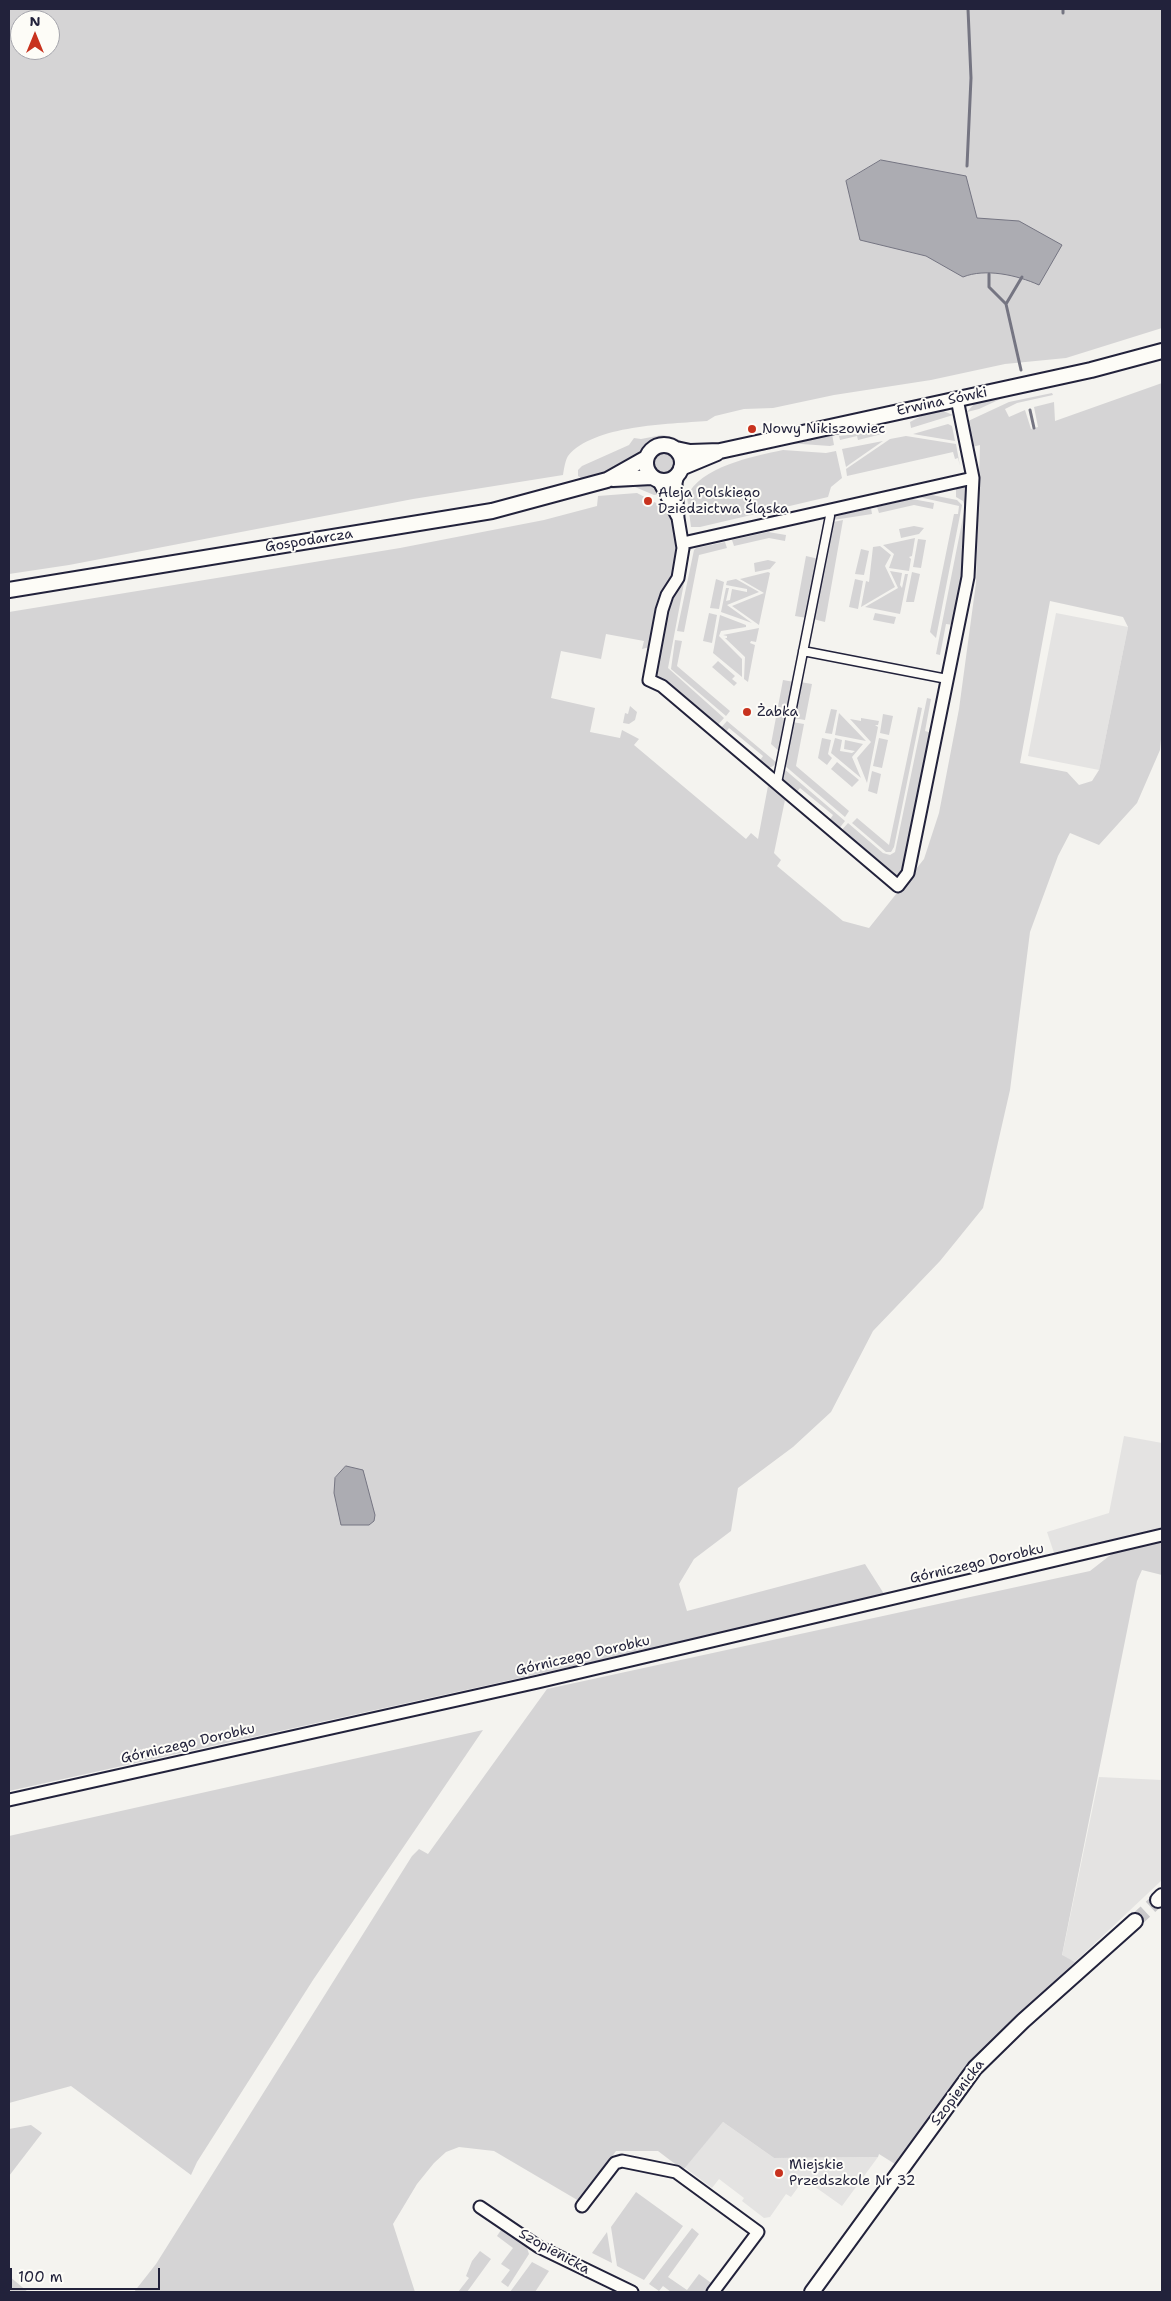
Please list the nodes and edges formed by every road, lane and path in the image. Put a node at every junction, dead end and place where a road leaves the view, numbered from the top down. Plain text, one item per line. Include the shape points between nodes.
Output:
1 (1162, 351) edge
2 (957, 399) junction
3 (676, 449) junction
4 (720, 451) junction
5 (646, 458) junction
6 (680, 471) junction
7 (655, 478) junction
8 (973, 478) junction
9 (607, 480) junction
10 (829, 510) junction
11 (678, 518) junction
12 (684, 543) junction
13 (9, 590) edge
14 (803, 651) junction
15 (947, 679) junction
16 (777, 783) junction
17 (1162, 1535) edge
18 (9, 1800) edge
19 (1135, 1920) tunnel mouth
20 (582, 2206) dead end
21 (480, 2207) dead end
22 (632, 2292) edge
23 (713, 2292) edge
24 (812, 2292) edge

1 - 2 street, Erwina Sówki
2 - 4 street, Erwina Sówki
2 - 8 street
3 - 4 street, Erwina Sówki
3 - 5 street via 661,444
3 - 6 street via 682,458
4 - 6 street, Erwina Sówki
5 - 7 street via 646,468
5 - 9 street, Gospodarcza
6 - 7 street via 671,480
6 - 11 street via 676,482
7 - 9 street, Gospodarcza
7 - 11 street
8 - 10 street
8 - 15 street via 968,577
9 - 13 street, Gospodarcza via 477,514
10 - 12 street
10 - 14 street
11 - 12 street
12 - 16 street via 678,578 662,610 649,680 662,686
14 - 15 street
14 - 16 street
15 - 16 street via 908,873 898,886
17 - 18 street, Górniczego Dorobku via 538,1682
19 - 24 street, Szopienicka via 975,2068
20 - 23 street via 614,2163 622,2161 676,2172 758,2232
21 - 22 street, Szopienicka via 539,2247

